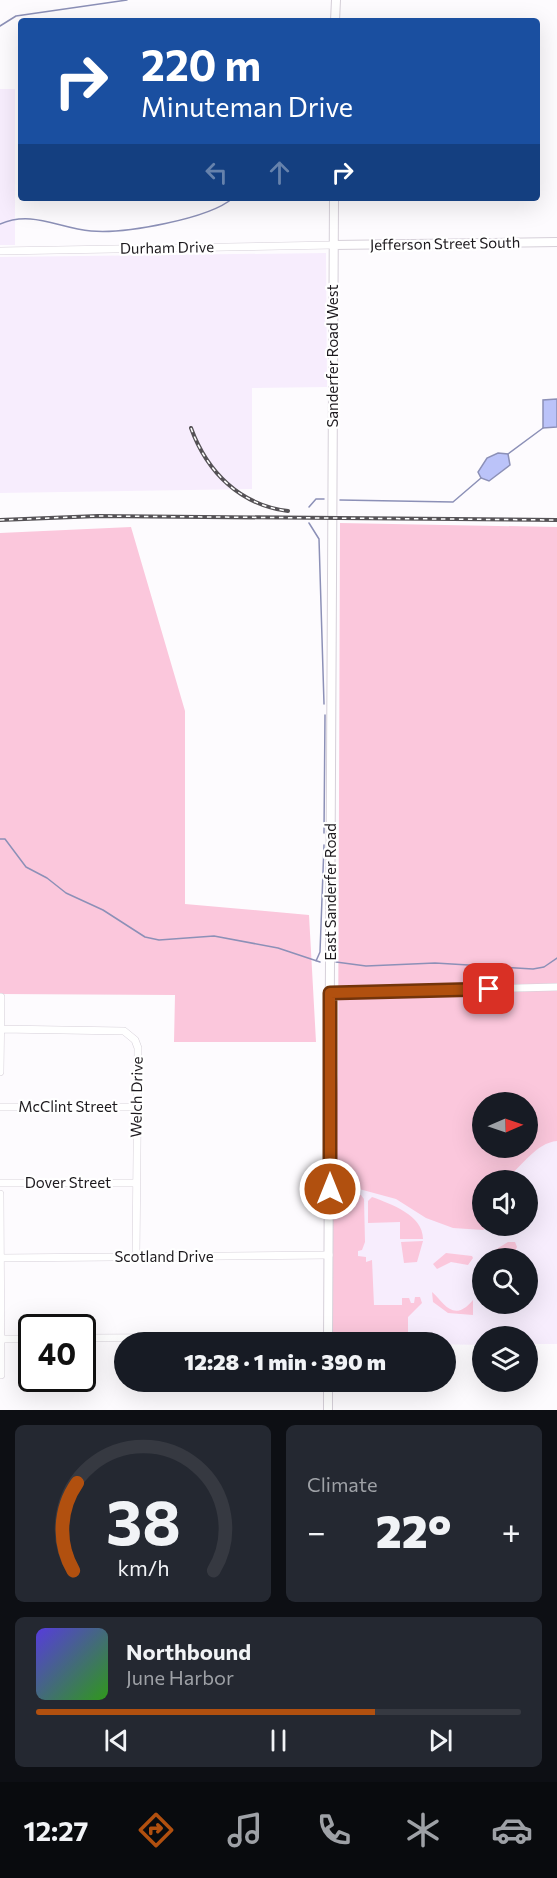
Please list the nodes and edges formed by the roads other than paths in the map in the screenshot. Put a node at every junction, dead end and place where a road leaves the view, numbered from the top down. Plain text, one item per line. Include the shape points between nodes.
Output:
1 (336, 0) edge
2 (335, 18) edge
3 (334, 201) edge
4 (557, 242) edge
5 (333, 245) junction
6 (0, 251) edge
7 (332, 514) joint
8 (557, 987) edge
9 (330, 993) junction
10 (1, 998) edge
11 (1, 1029) edge
12 (0, 1072) edge
13 (0, 1107) edge
14 (136, 1107) junction
15 (0, 1183) edge
16 (136, 1183) junction
17 (0, 1194) edge
18 (329, 1255) junction
19 (136, 1256) junction
20 (1, 1258) edge
21 (328, 1332) edge
22 (96, 1338) edge
23 (114, 1338) edge
24 (1, 1339) edge
25 (18, 1339) edge
26 (1, 1375) edge
27 (328, 1392) edge
28 (328, 1410) edge

1 - 2 street
3 - 5 street, Sanderfer Road West
4 - 5 street, Jefferson Street South
5 - 6 street, Durham Drive
5 - 7 street, Sanderfer Road West
7 - 9 street, East Sanderfer Road
8 - 9 street
9 - 18 street, East Sanderfer Road
10 - 11 street
11 - 12 street
11 - 14 street, Welch Drive via 124,1031 138,1048
13 - 14 street, McClint Street
14 - 16 street, Welch Drive
15 - 16 street, Dover Street
16 - 19 street, Welch Drive
17 - 20 street
18 - 19 street, Scotland Drive
18 - 21 street, East Sanderfer Road
19 - 20 street, Scotland Drive
20 - 24 street
22 - 23 street
24 - 25 street
24 - 26 street
27 - 28 street

